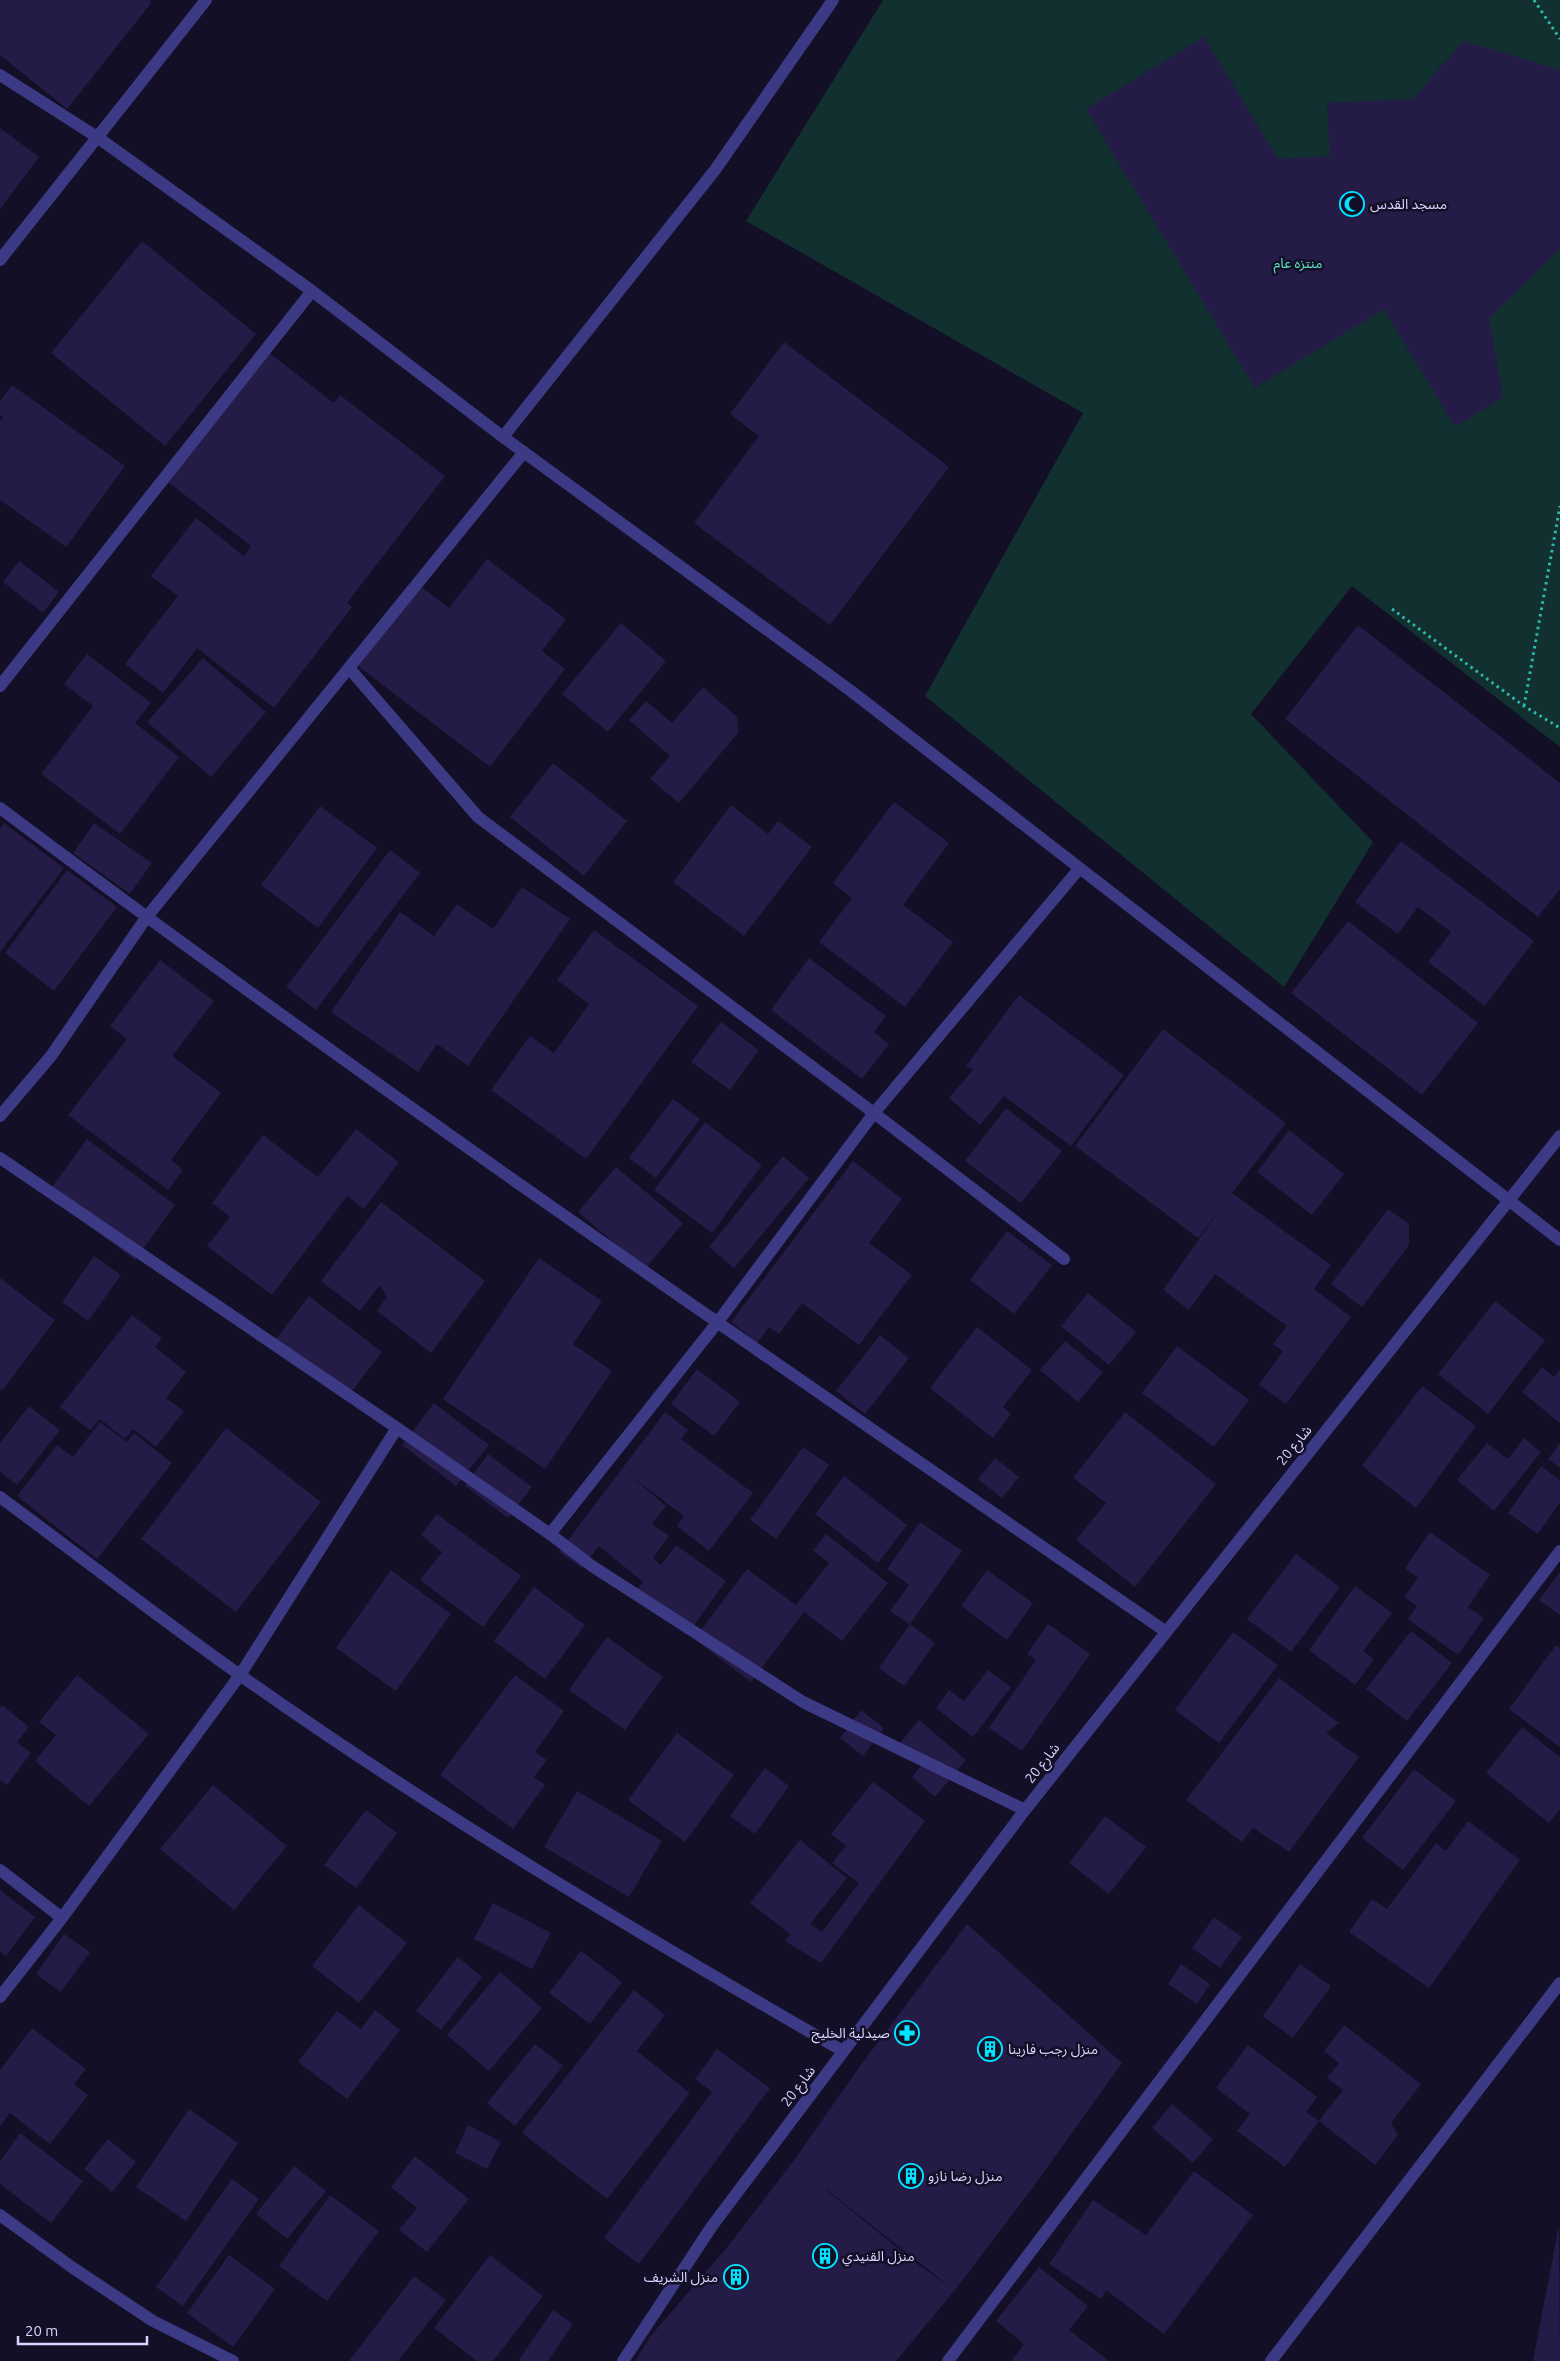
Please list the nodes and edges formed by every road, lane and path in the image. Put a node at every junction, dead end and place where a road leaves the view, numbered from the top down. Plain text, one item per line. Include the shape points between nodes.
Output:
1 (206, 0) edge
2 (832, 0) edge
3 (1534, 0) edge
4 (1560, 38) edge
5 (0, 75) edge
6 (97, 137) junction
7 (0, 260) edge
8 (312, 291) junction
9 (503, 437) junction
10 (524, 452) junction
11 (1560, 506) edge
12 (1560, 511) edge
13 (1392, 609) dead end
14 (349, 668) junction
15 (0, 686) edge
16 (1524, 706) junction
17 (1560, 728) edge
18 (0, 808) edge
19 (1079, 869) junction
20 (146, 918) junction
21 (874, 1113) junction
22 (0, 1116) edge
23 (1560, 1136) edge
24 (0, 1158) edge
25 (1509, 1201) junction
26 (1560, 1240) edge
27 (1064, 1259) dead end
28 (717, 1323) junction
29 (397, 1428) junction
30 (0, 1497) edge
31 (550, 1534) junction
32 (1560, 1551) edge
33 (1165, 1631) junction
34 (240, 1675) junction
35 (1025, 1810) junction
36 (0, 1870) edge
37 (62, 1918) junction
38 (1560, 1983) edge
39 (0, 1997) edge
40 (843, 2051) junction
41 (0, 2214) edge
42 (233, 2361) edge
43 (623, 2361) edge
44 (948, 2361) edge
45 (1271, 2361) edge

1 - 6 street
2 - 9 street via 715,170
3 - 4 path
5 - 6 street
6 - 7 street
6 - 8 street
8 - 9 street
8 - 15 street
9 - 10 street
10 - 14 street
10 - 19 street via 851,691
11 - 12 path
12 - 16 path
13 - 16 path
14 - 20 street
14 - 21 street via 478,817
16 - 17 path
18 - 20 street
19 - 21 street
19 - 25 street
20 - 22 street via 51,1056
20 - 28 street
21 - 27 street
21 - 28 street
23 - 25 street, شارع 20
24 - 29 street
25 - 26 street
25 - 33 street, شارع 20
28 - 31 street
28 - 33 street
29 - 31 street
29 - 34 street
30 - 34 street
31 - 35 street via 592,1566 803,1702
32 - 44 street
33 - 35 street, شارع 20
34 - 37 street
34 - 40 street via 498,1844 687,1961
35 - 40 street, شارع 20
36 - 37 street
37 - 39 street
38 - 45 street
40 - 43 street, شارع 20 via 712,2226
41 - 42 street via 153,2321

